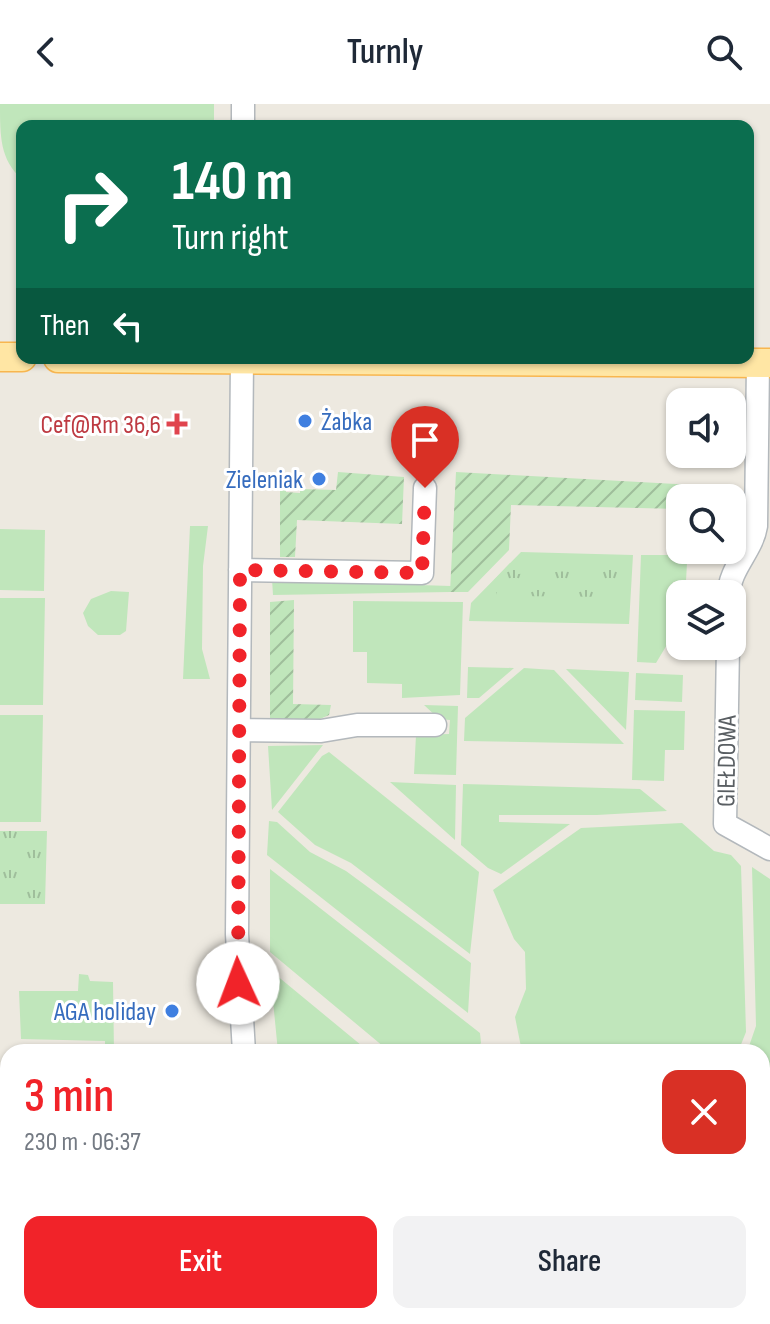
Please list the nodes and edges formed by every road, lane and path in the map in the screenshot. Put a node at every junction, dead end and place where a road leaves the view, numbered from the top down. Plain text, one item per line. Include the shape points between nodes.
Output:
1 (764, 363) edge
2 (242, 364) edge
3 (425, 488) dead end
4 (240, 570) junction
5 (730, 580) edge
6 (728, 660) edge
7 (435, 725) dead end
8 (239, 730) junction
9 (770, 849) edge
10 (244, 1044) edge

1 - 5 street via 756,526
2 - 4 street
3 - 4 street via 422,573
4 - 8 street
6 - 9 street, GIEŁDOWA via 725,824
7 - 8 street
8 - 10 street via 237,934

